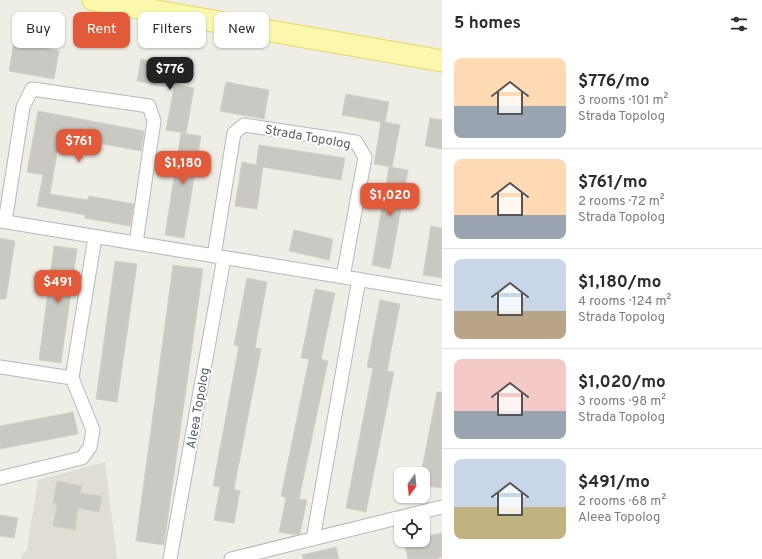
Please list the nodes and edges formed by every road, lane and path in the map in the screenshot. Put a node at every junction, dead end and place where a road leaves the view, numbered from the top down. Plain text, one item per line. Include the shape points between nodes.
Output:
1 (93, 0) edge
2 (442, 61) edge
3 (244, 125) joint
4 (2, 222) edge
5 (95, 237) junction
6 (136, 243) junction
7 (219, 257) junction
8 (343, 277) junction
9 (359, 279) junction
10 (442, 292) edge
11 (0, 366) edge
12 (72, 378) junction
13 (0, 478) edge
14 (442, 507) edge
15 (313, 539) junction
16 (170, 559) edge
17 (231, 559) edge

1 - 2 main road
3 - 7 street, Aleea Topolog via 234,133
3 - 8 street, Strada Topolog via 356,142 365,157
4 - 5 street
4 - 6 street via 23,106 32,89 149,106 154,121
5 - 6 street
5 - 12 street
6 - 7 street
7 - 8 street
7 - 16 street, Aleea Topolog
8 - 9 street
9 - 10 street
9 - 15 street
11 - 12 street
12 - 13 street via 93,430 90,447 82,458
14 - 15 street
15 - 17 street

